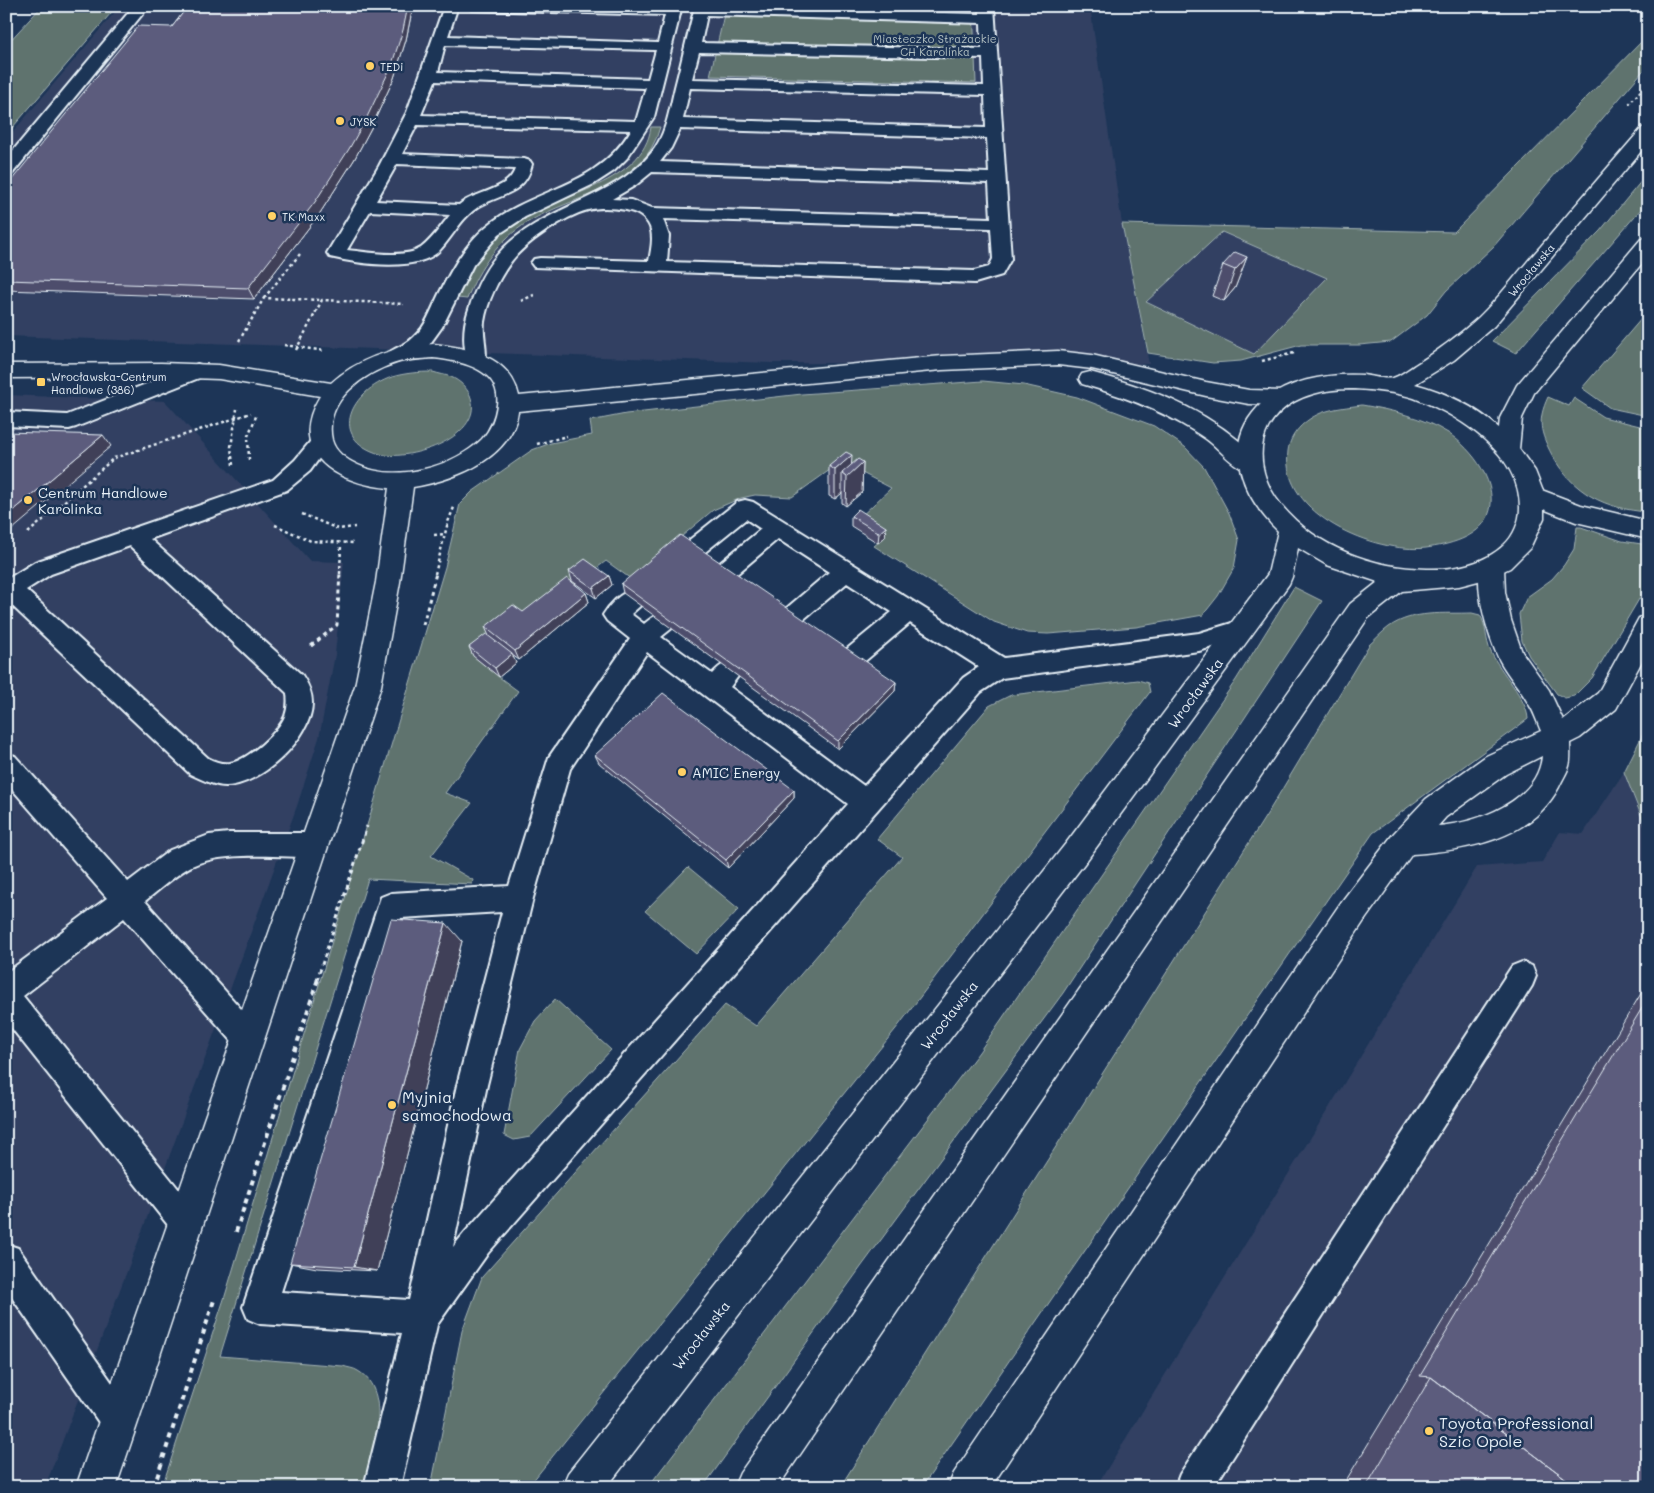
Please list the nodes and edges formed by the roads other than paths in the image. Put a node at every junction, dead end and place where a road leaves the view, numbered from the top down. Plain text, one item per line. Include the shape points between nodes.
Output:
1 (142, 6) edge
2 (451, 6) edge
3 (472, 6) edge
4 (667, 8) edge
5 (703, 12) edge
6 (987, 12) edge
7 (440, 40) junction
8 (654, 46) junction
9 (693, 47) junction
10 (990, 54) junction
11 (430, 76) junction
12 (644, 83) junction
13 (685, 83) junction
14 (992, 91) junction
15 (411, 120) junction
16 (674, 124) junction
17 (632, 125) junction
18 (1648, 132) edge
19 (995, 133) junction
20 (625, 150) junction
21 (392, 159) junction
22 (649, 168) junction
23 (6, 170) edge
24 (997, 178) junction
25 (365, 206) junction
26 (583, 206) junction
27 (463, 210) junction
28 (650, 213) junction
29 (1000, 223) junction
30 (1647, 245) edge
31 (540, 263) dead end
32 (657, 266) junction
33 (396, 356) junction
34 (477, 359) junction
35 (1013, 360) junction
36 (197, 371) junction
37 (6, 372) edge
38 (1396, 386) junction
39 (335, 392) junction
40 (1283, 398) junction
41 (510, 404) junction
42 (6, 419) edge
43 (321, 442) junction
44 (1508, 449) junction
45 (1249, 462) junction
46 (402, 480) junction
47 (1531, 495) junction
48 (777, 528) junction
49 (1290, 529) junction
50 (1648, 530) edge
51 (133, 536) junction
52 (691, 551) edge
53 (1492, 567) junction
54 (845, 571) junction
55 (724, 573) edge
56 (1423, 579) junction
57 (8, 590) edge
58 (623, 608) dead end
59 (909, 611) junction
60 (790, 618) edge
61 (1648, 625) edge
62 (1242, 629) junction
63 (654, 630) junction
64 (850, 660) edge
65 (1001, 668) junction
66 (730, 671) edge
67 (712, 688) junction
68 (790, 714) edge
69 (772, 731) junction
70 (1557, 736) junction
71 (6, 764) edge
72 (866, 802) junction
73 (1404, 842) junction
74 (314, 846) junction
75 (519, 898) junction
76 (125, 899) junction
77 (1522, 976) dead end
78 (6, 991) edge
79 (6, 998) edge
80 (248, 1038) junction
81 (186, 1223) junction
82 (6, 1260) edge
83 (422, 1318) junction
84 (120, 1422) junction
85 (96, 1487) edge
86 (382, 1487) edge
87 (582, 1487) edge
88 (754, 1487) edge
89 (968, 1487) edge
90 (1193, 1487) edge

1 - 23 lane
2 - 7 lane
3 - 4 lane
4 - 8 lane
4 - 20 lane via 646,117
5 - 6 lane
5 - 9 lane
6 - 10 lane
7 - 8 lane
7 - 11 lane
8 - 12 lane
9 - 10 lane
9 - 13 lane
10 - 14 lane
11 - 12 lane
11 - 15 lane
12 - 17 lane
13 - 14 lane
13 - 16 lane
14 - 19 lane
15 - 17 lane
15 - 21 lane
16 - 19 lane
16 - 22 lane via 668,141
17 - 20 lane
18 - 38 street, Wrocławska via 1487,321 1447,355
19 - 24 lane
20 - 33 lane via 600,174 524,210 493,230 452,286 426,337 415,347
21 - 25 lane
21 - 27 lane via 524,164 520,178 514,184
22 - 24 lane
22 - 26 lane via 631,182
24 - 29 lane
25 - 27 lane
25 - 27 lane via 336,253 397,258 421,256
26 - 28 lane via 622,204
26 - 34 lane via 520,241 493,275 473,323 472,337
28 - 29 lane
28 - 32 lane via 660,229
29 - 32 lane via 1002,259 999,266 988,275 975,277
30 - 44 street via 1525,390 1511,418
31 - 32 lane
33 - 34 street via 433,351
33 - 39 street via 352,376
34 - 41 street via 504,381
35 - 40 street via 1058,358 1092,362 1206,389 1249,397
35 - 41 street via 942,363
35 - 45 street via 1123,388 1167,406 1211,431
36 - 37 street
36 - 39 street
36 - 42 lane via 69,422
38 - 40 street via 1334,382 1298,390
38 - 44 street via 1422,394 1470,417
39 - 43 street via 323,409 319,425
40 - 45 street via 1255,425
41 - 46 street via 504,425 489,445 465,462 435,475
43 - 46 street via 329,456 352,472 368,478
43 - 51 lane via 296,474 271,488
44 - 47 street via 1527,480
45 - 49 street via 1262,496
46 - 74 street via 396,533 368,686
47 - 50 street via 1576,513
47 - 53 street via 1533,512 1521,543
48 - 52 lane via 745,508
48 - 54 lane
48 - 55 lane
49 - 56 street via 1338,559 1394,576
49 - 62 street, Wrocławska via 1280,577
51 - 57 lane via 43,568
51 - 57 lane via 293,682 299,693 298,711 292,727 275,749 256,764 235,774 215,774 199,766
53 - 56 street via 1449,578
53 - 70 street via 1498,620 1511,656 1540,698
54 - 59 lane
54 - 60 lane
56 - 88 street via 1396,582 1359,611
58 - 63 lane
59 - 64 lane
59 - 65 lane
61 - 70 street via 1607,701 1570,730
62 - 65 lane via 1199,642
62 - 87 street, Wrocławska via 1077,852
63 - 67 lane
63 - 75 lane via 558,765
65 - 72 lane via 972,685
66 - 67 lane
67 - 69 lane
68 - 69 lane
69 - 72 lane
70 - 73 street via 1496,765 1436,808
70 - 73 street via 1555,766 1543,789 1522,812 1496,826 1450,838
71 - 76 lane
72 - 83 lane via 477,1242
73 - 89 street via 1273,1029
74 - 76 lane via 209,847 179,859
74 - 80 street
75 - 83 lane via 472,1085
75 - 83 lane via 391,906 260,1307
76 - 78 lane
76 - 80 lane
77 - 90 lane
79 - 81 lane
80 - 81 street
81 - 84 street
82 - 84 lane
83 - 86 lane
84 - 85 street

